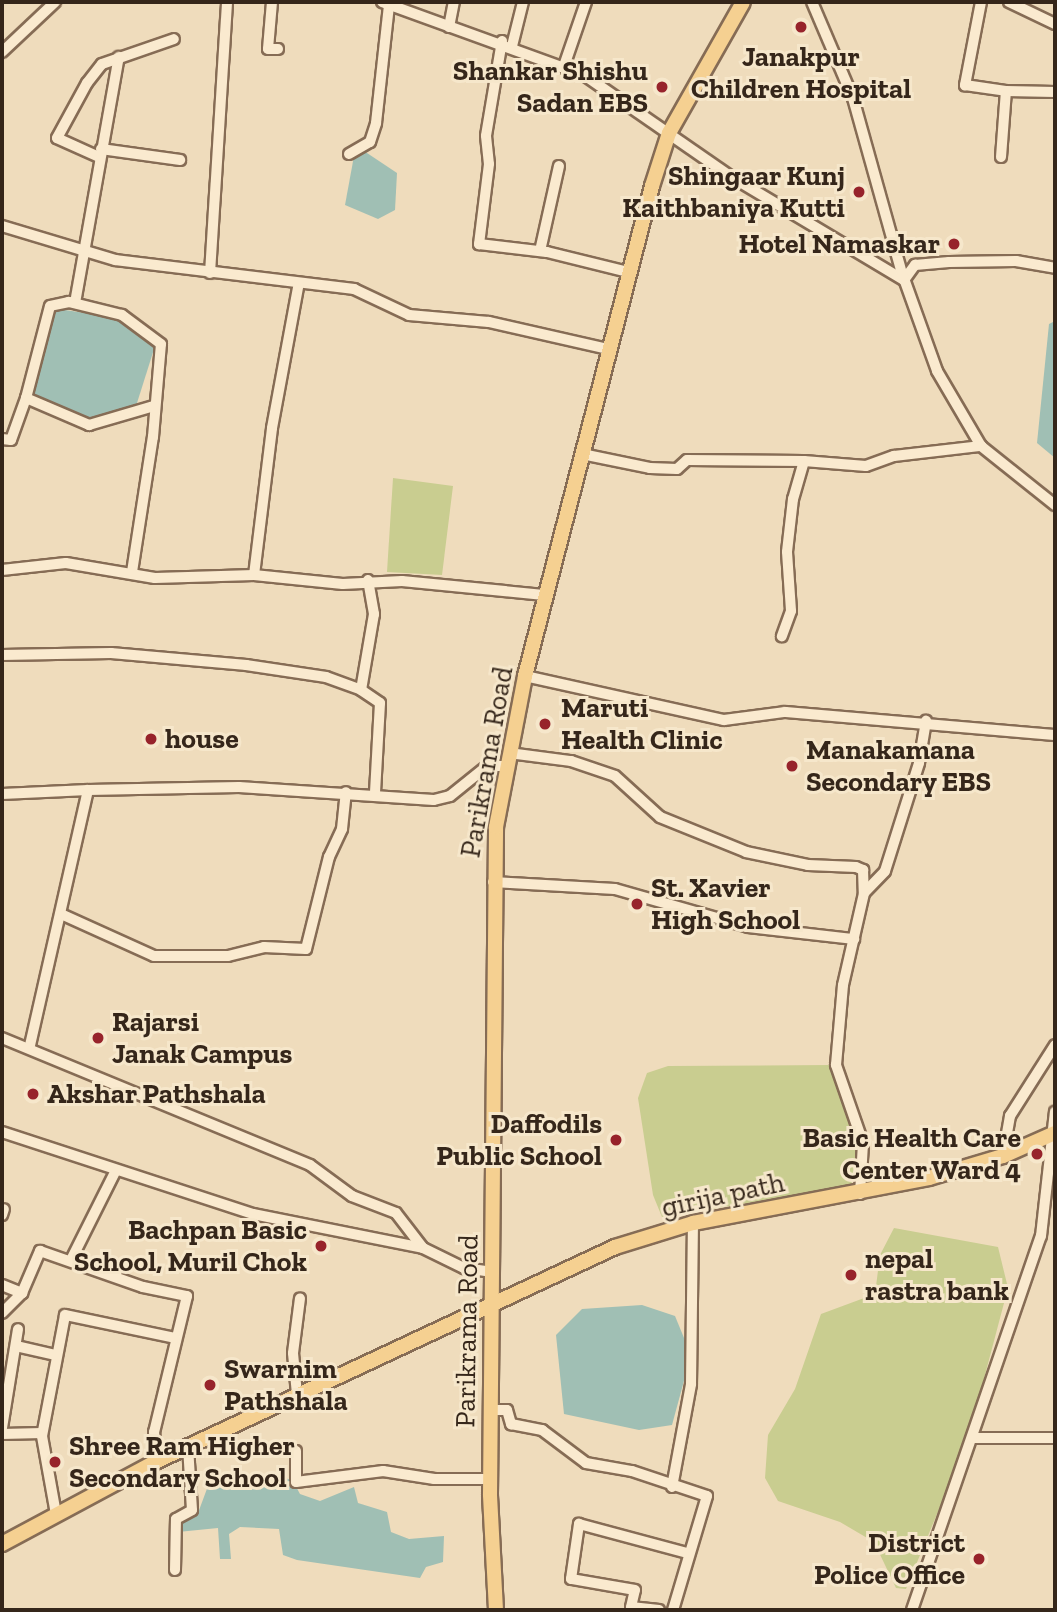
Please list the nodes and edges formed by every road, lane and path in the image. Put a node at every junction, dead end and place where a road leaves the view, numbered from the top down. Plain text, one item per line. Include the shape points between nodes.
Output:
1 (55, 2) edge
2 (227, 2) edge
3 (272, 2) edge
4 (454, 2) edge
5 (523, 2) edge
6 (586, 2) edge
7 (743, 2) edge
8 (812, 2) edge
9 (981, 2) edge
10 (1009, 2) edge
11 (393, 4) edge
12 (1055, 24) edge
13 (449, 27) junction
14 (174, 39) dead end
15 (507, 44) junction
16 (278, 49) dead end
17 (2, 52) edge
18 (119, 57) junction
19 (564, 66) junction
20 (1006, 91) junction
21 (1055, 92) edge
22 (669, 133) junction
23 (100, 153) junction
24 (349, 154) dead end
25 (1001, 157) dead end
26 (180, 160) dead end
27 (559, 166) dead end
28 (2, 226) edge
29 (86, 251) junction
30 (540, 251) junction
31 (1055, 268) edge
32 (628, 272) junction
33 (210, 273) junction
34 (904, 281) junction
35 (299, 283) junction
36 (75, 303) junction
37 (608, 349) junction
38 (26, 398) junction
39 (153, 407) junction
40 (2, 439) edge
41 (981, 446) junction
42 (582, 454) junction
43 (804, 461) junction
44 (1055, 505) edge
45 (2, 570) edge
46 (132, 572) junction
47 (254, 575) junction
48 (368, 580) junction
49 (546, 595) junction
50 (782, 636) dead end
51 (2, 655) edge
52 (525, 676) junction
53 (361, 690) junction
54 (926, 721) junction
55 (1055, 735) edge
56 (507, 759) junction
57 (88, 790) junction
58 (346, 792) junction
59 (375, 793) junction
60 (2, 794) edge
61 (493, 882) junction
62 (864, 893) junction
63 (61, 914) junction
64 (854, 939) junction
65 (2, 1038) edge
66 (1055, 1045) edge
67 (30, 1046) junction
68 (1055, 1112) edge
69 (2, 1132) edge
70 (1055, 1133) edge
71 (1003, 1156) junction
72 (115, 1172) junction
73 (860, 1194) junction
74 (693, 1223) junction
75 (423, 1248) junction
76 (71, 1260) junction
77 (493, 1272) junction
78 (2, 1285) edge
79 (22, 1293) junction
80 (300, 1298) dead end
81 (493, 1300) junction
82 (2, 1313) edge
83 (18, 1329) dead end
84 (175, 1338) junction
85 (16, 1346) junction
86 (57, 1354) junction
87 (296, 1394) junction
88 (491, 1410) junction
89 (2, 1428) edge
90 (42, 1433) junction
91 (2, 1434) edge
92 (974, 1438) junction
93 (1055, 1438) edge
94 (188, 1446) junction
95 (296, 1451) dead end
96 (157, 1461) junction
97 (490, 1479) junction
98 (672, 1487) junction
99 (56, 1514) junction
100 (2, 1544) edge
101 (687, 1553) junction
102 (175, 1570) dead end
103 (496, 1610) edge
104 (659, 1610) edge
105 (673, 1610) edge
106 (912, 1610) edge

1 - 17 street
2 - 33 street
3 - 16 street via 268,49
4 - 13 street
5 - 15 street
6 - 19 street
7 - 22 main road, Parikrama Road
8 - 34 street via 853,98
9 - 20 street via 965,85
10 - 12 street
11 - 13 street
11 - 24 street via 376,123 370,142
13 - 15 street
14 - 18 street
15 - 19 street
15 - 30 street via 478,240 481,246
18 - 23 street via 120,76
18 - 23 street via 94,73 57,138
19 - 22 street via 628,101
20 - 21 street
20 - 25 street
22 - 32 main road, Parikrama Road
22 - 34 street
23 - 26 street
23 - 29 street
27 - 30 street
28 - 29 street
29 - 33 street
29 - 36 street
30 - 32 street
31 - 34 street via 1016,261 949,262 915,265
32 - 37 main road, Parikrama Road
33 - 35 street
34 - 41 street via 937,370
35 - 37 street via 354,289 409,315 489,322
35 - 47 street via 272,428
36 - 38 street via 58,303 45,313
36 - 39 street via 122,316 157,338 161,349
37 - 42 main road, Parikrama Road
38 - 39 street via 89,425
38 - 40 street via 11,440
39 - 46 street
41 - 43 street via 894,456 866,466
41 - 44 street
42 - 43 street via 677,469 687,460
42 - 49 main road, Parikrama Road
43 - 50 street via 787,552 791,611
45 - 46 street via 54,562
46 - 47 street via 200,579
47 - 48 street via 343,584
48 - 49 street
48 - 53 street via 374,614
49 - 52 main road, Parikrama Road
51 - 53 street via 111,653 233,663 315,675
52 - 54 street via 724,720 785,712
52 - 56 main road, Parikrama Road
53 - 59 street via 380,703
54 - 55 street
54 - 62 street via 919,763 885,871
56 - 59 street via 487,766 441,799
56 - 61 main road, Parikrama Road
56 - 62 street via 571,761 615,776 660,817 746,852 863,870
57 - 58 street
57 - 60 street
57 - 63 street
58 - 59 street
58 - 63 street via 342,829 306,949 154,956
61 - 64 street via 615,889 748,927
61 - 77 main road, Parikrama Road
62 - 64 street
63 - 67 street
64 - 73 street via 836,1065 863,1143
65 - 67 street
66 - 71 street via 1010,1116
67 - 75 street via 318,1169 352,1196 396,1213
68 - 70 street
69 - 72 street
70 - 71 main road, girija path
70 - 92 street via 1041,1236
71 - 73 main road, girija path
72 - 75 street via 296,1225
72 - 76 street
73 - 74 main road, girija path
74 - 81 main road, girija path
74 - 98 street via 691,1384
75 - 77 street via 464,1268
76 - 79 street via 40,1251
76 - 84 street via 142,1287 187,1296
77 - 81 main road, Parikrama Road
78 - 79 street
79 - 82 street
80 - 87 street via 293,1353
81 - 87 main road, girija path
81 - 88 main road, Parikrama Road
83 - 85 street
84 - 86 street via 65,1315
84 - 96 street via 154,1432
85 - 86 street
85 - 89 street
86 - 90 street
87 - 94 main road, girija path
88 - 97 main road, Parikrama Road
88 - 98 street via 507,1410 511,1424 542,1430 586,1463 632,1471
90 - 91 street
90 - 99 street
92 - 93 street
92 - 106 street
94 - 96 main road, girija path
94 - 102 street via 192,1510 176,1519
95 - 97 street via 296,1482 383,1471 434,1479
96 - 99 main road, girija path
97 - 103 main road, Parikrama Road
98 - 101 street via 707,1496
99 - 100 main road, girija path
101 - 104 street via 579,1524 571,1579 635,1590 631,1606
101 - 105 street

